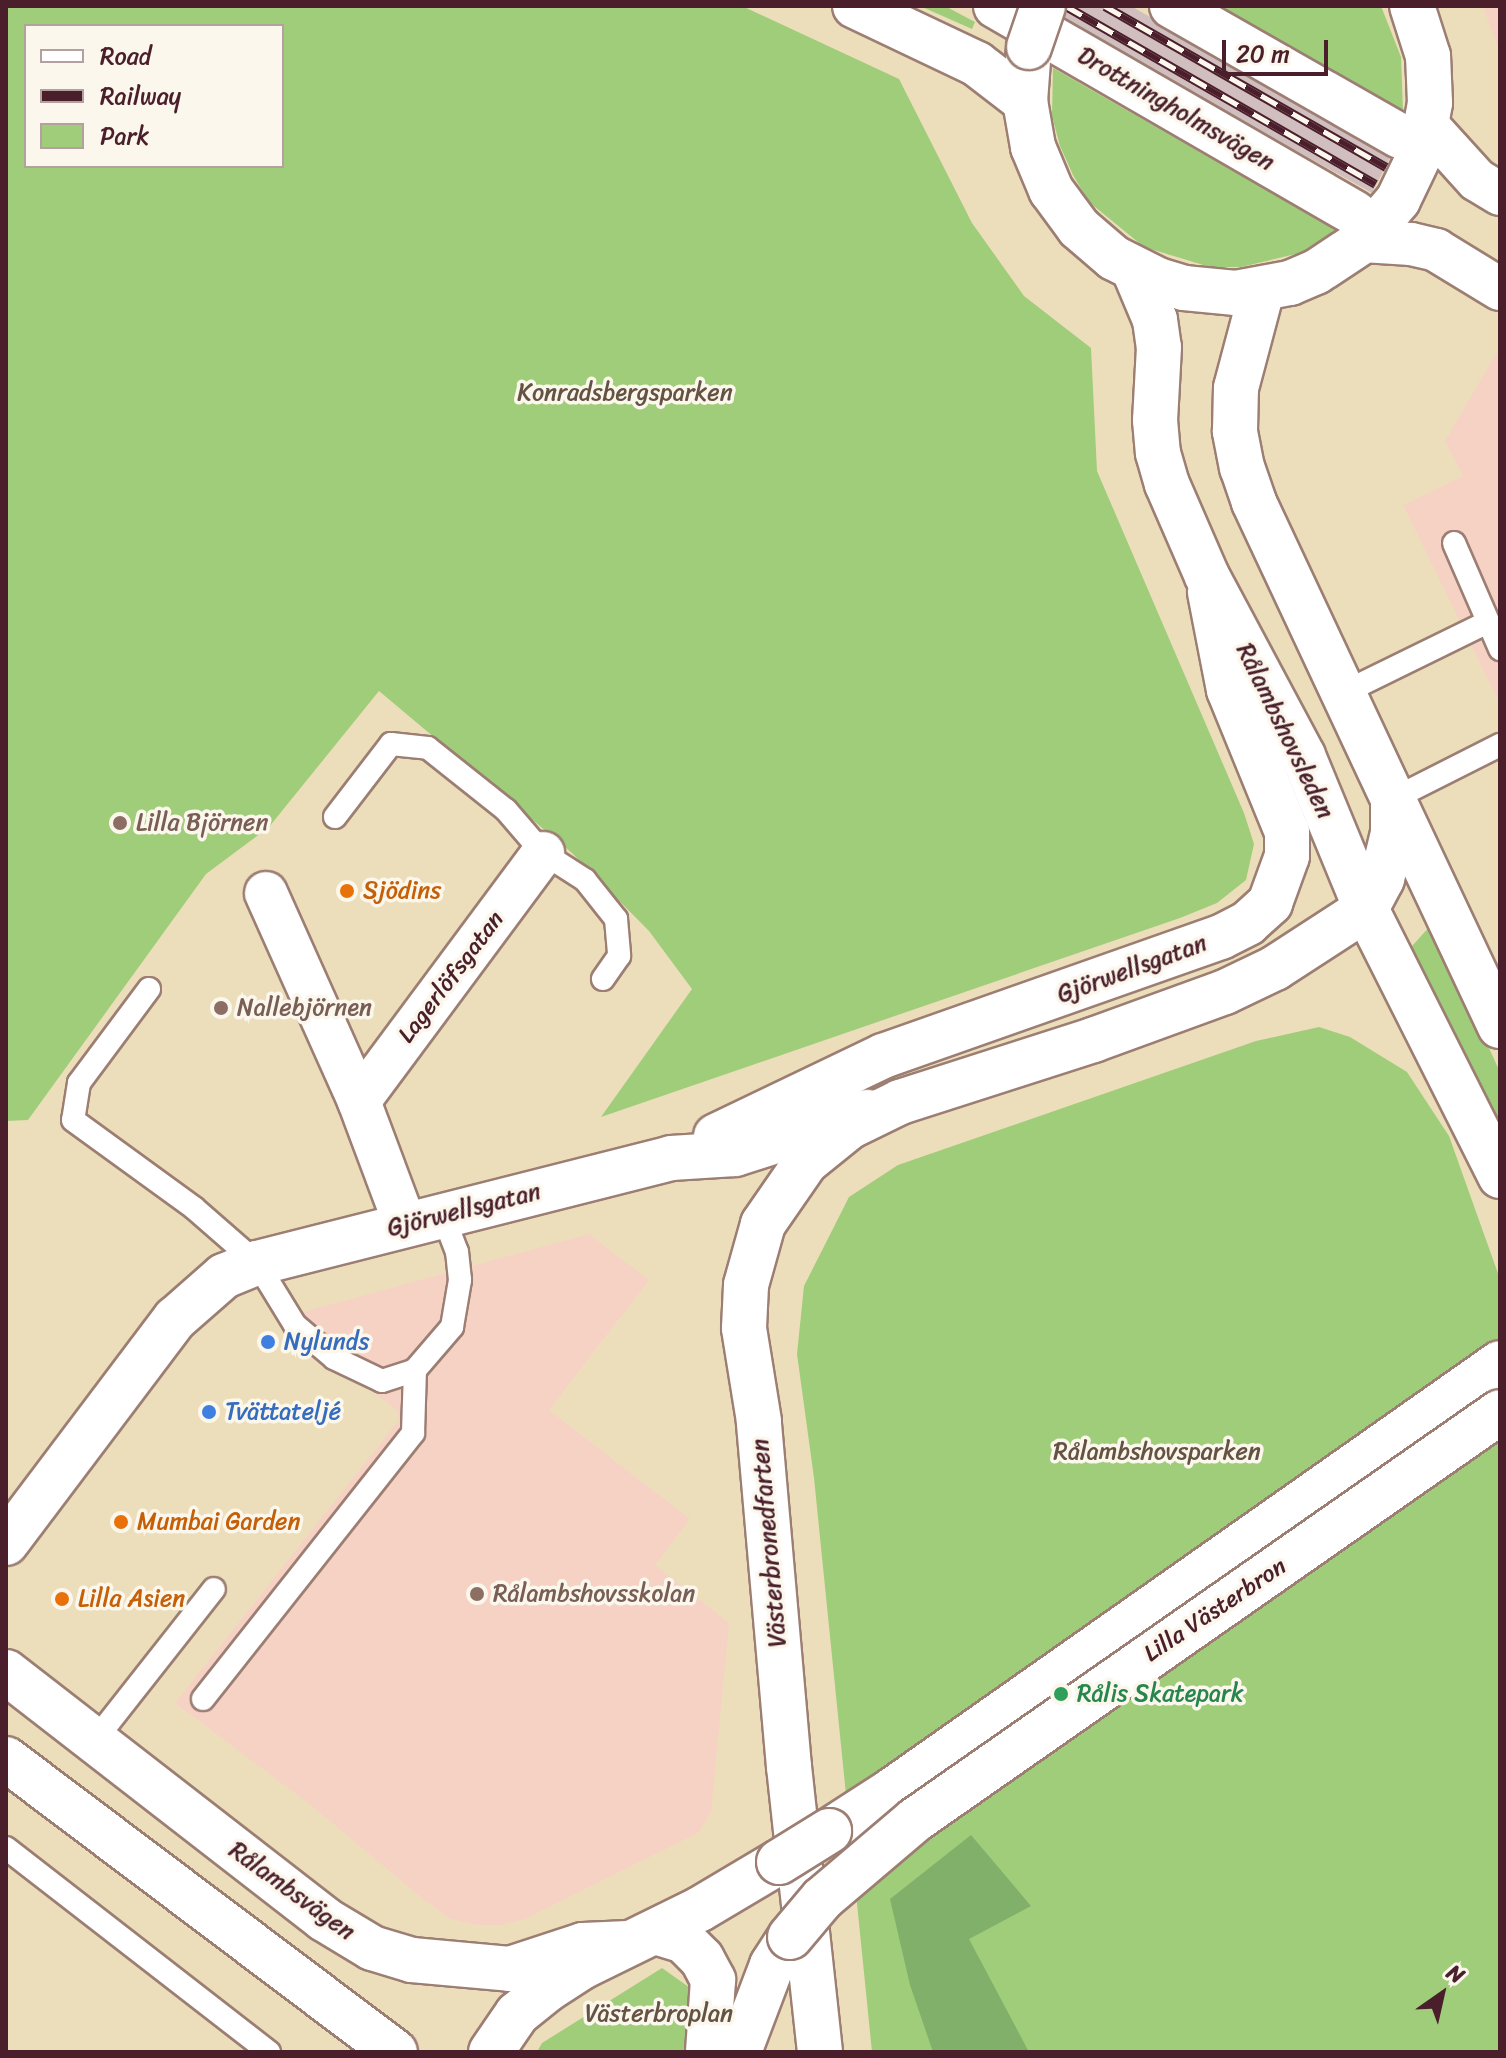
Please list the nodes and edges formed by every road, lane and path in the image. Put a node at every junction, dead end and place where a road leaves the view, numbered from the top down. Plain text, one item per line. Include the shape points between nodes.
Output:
1 (855, 6) edge
2 (996, 6) edge
3 (1043, 6) edge
4 (1172, 6) edge
5 (1422, 8) edge
6 (1025, 101) junction
7 (1414, 131) junction
8 (1500, 194) edge
9 (1359, 227) junction
10 (1134, 270) junction
11 (1500, 289) edge
12 (1262, 290) junction
13 (1454, 543) dead end
14 (1207, 576) junction
15 (1488, 622) junction
16 (1500, 649) edge
17 (1343, 693) junction
18 (1500, 745) edge
19 (1393, 799) junction
20 (335, 817) dead end
21 (1334, 830) junction
22 (543, 853) junction
23 (266, 893) dead end
24 (1366, 909) junction
25 (603, 979) dead end
26 (149, 989) dead end
27 (1500, 1026) edge
28 (359, 1101) junction
29 (900, 1102) junction
30 (671, 1158) junction
31 (1500, 1176) edge
32 (424, 1219) junction
33 (257, 1263) junction
34 (1500, 1363) edge
35 (415, 1370) junction
36 (1500, 1412) edge
37 (6, 1543) edge
38 (214, 1589) dead end
39 (6, 1672) edge
40 (203, 1699) dead end
41 (95, 1740) junction
42 (6, 1759) edge
43 (96, 1826) junction
44 (6, 1848) edge
45 (641, 1938) junction
46 (269, 2052) edge
47 (361, 2052) edge
48 (395, 2052) edge
49 (491, 2052) edge
50 (708, 2052) edge
51 (739, 2052) edge
52 (820, 2052) edge

1 - 6 main road via 977,64
2 - 9 main road, Drottningholmsvägen
3 - 6 main road, bridge via 1029,47
4 - 7 main road
5 - 7 main road via 1428,56
6 - 10 main road via 1033,147 1051,190 1079,228
7 - 8 street
7 - 9 main road via 1411,177 1398,200
9 - 11 street, Drottningholmsvägen via 1436,250
9 - 12 main road via 1316,272
10 - 12 main road via 1184,288
10 - 14 main road, Rålambshovsleden via 1155,320 1159,347 1158,453
12 - 17 main road via 1236,388 1235,431 1242,468
13 - 15 lane
14 - 21 main road, Rålambshovsleden via 1303,756
14 - 30 main road, Gjörwellsgatan via 1229,690 1287,832 1287,856 1270,903 1248,923 883,1056
15 - 16 lane
15 - 17 lane
17 - 19 main road
18 - 19 lane
19 - 21 main road
19 - 24 main road via 1393,833 1382,879
19 - 27 main road
20 - 22 lane via 391,744 428,748 506,810
21 - 24 main road, Rålambshovsleden
22 - 25 lane via 585,880 616,919 619,956
22 - 28 street, Lagerlöfsgatan
23 - 28 street
24 - 29 main road, Gjörwellsgatan via 1275,968 1225,992
24 - 31 main road, Rålambshovsleden
26 - 33 lane via 79,1083 73,1120 194,1208
28 - 32 street
29 - 30 main road, Gjörwellsgatan via 735,1154
29 - 52 main road, Västerbronedfarten via 849,1127 806,1162 763,1224 746,1285 744,1328 759,1421
30 - 32 main road, Gjörwellsgatan
32 - 33 main road, Gjörwellsgatan
32 - 35 lane via 457,1252 460,1280 452,1327
33 - 35 lane via 295,1325 334,1358 382,1381
33 - 37 main road, Gjörwellsgatan via 224,1276 175,1319
34 - 45 main road, Lilla Västerbron, bridge via 891,1791 779,1862
35 - 40 lane via 413,1433
36 - 51 main road, Lilla Västerbron, bridge via 915,1820 822,1899 790,1937 772,1965
38 - 41 lane
39 - 41 main road, Rålambsvägen
41 - 45 main road, Rålambsvägen via 324,1919 372,1948 412,1960 510,1969 583,1945
42 - 43 main road
43 - 47 lane via 114,1862
43 - 48 main road
44 - 46 lane
45 - 49 main road via 548,1989 517,2014
45 - 50 main road via 684,1941 702,1959 713,1980

